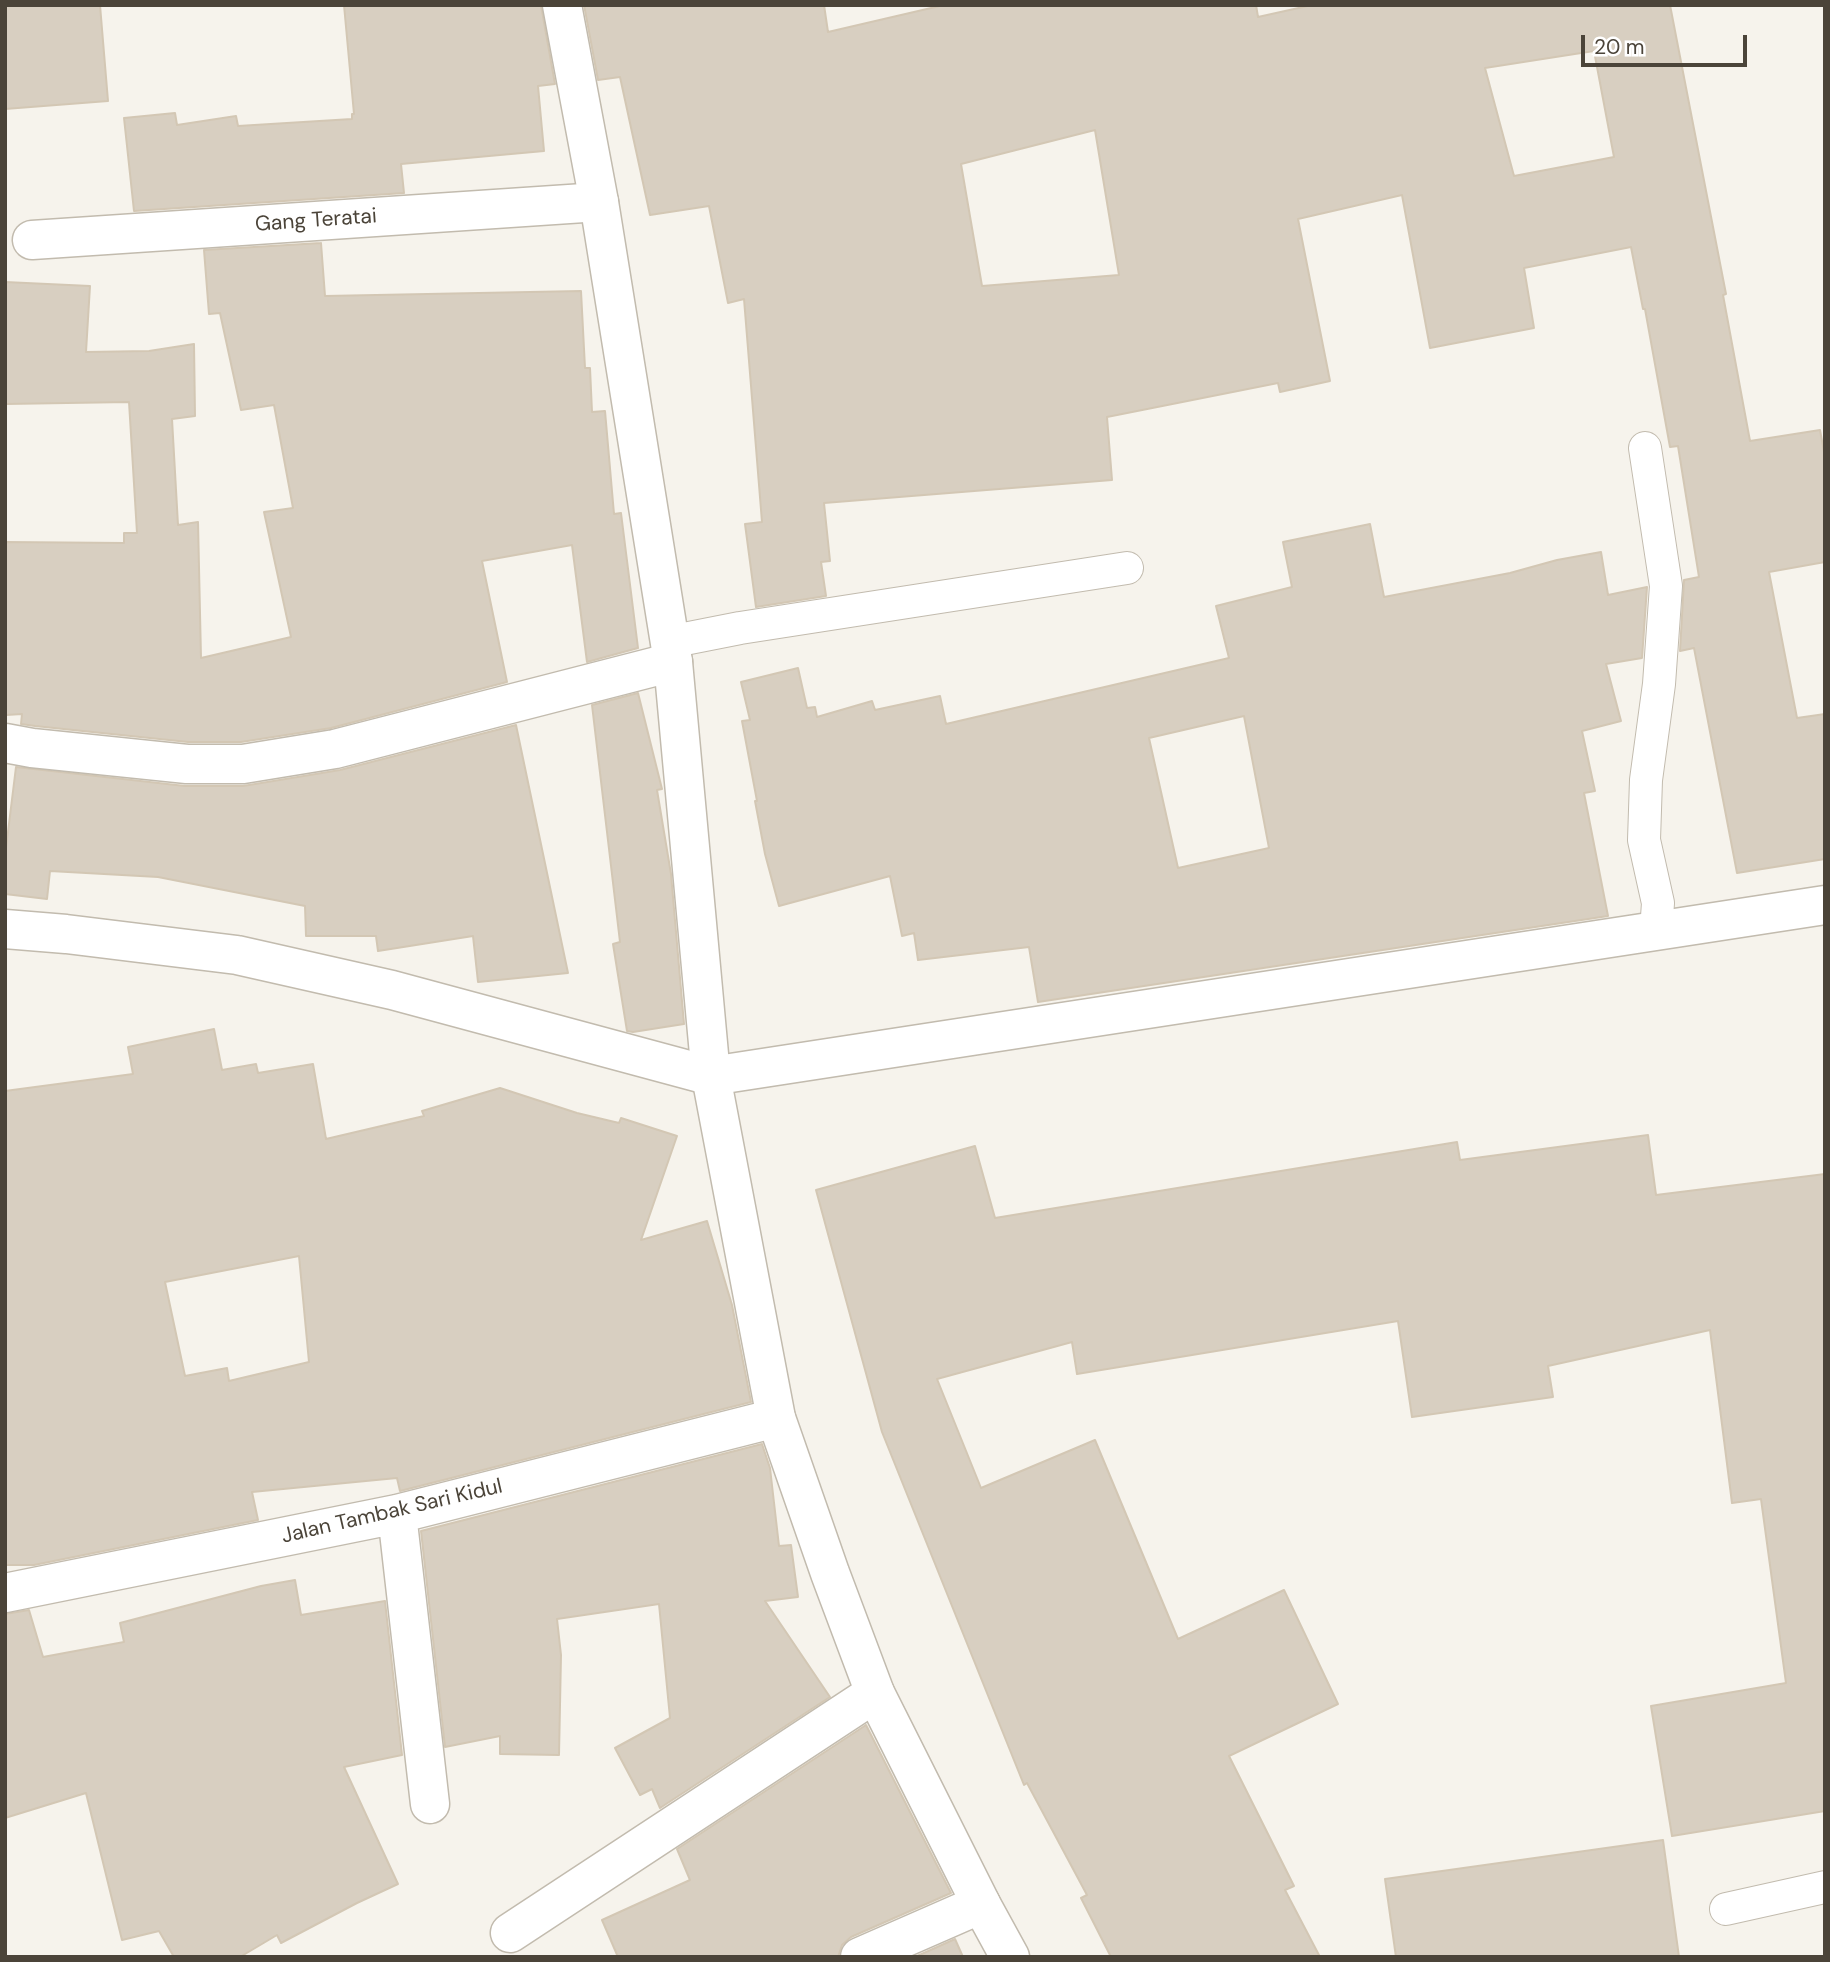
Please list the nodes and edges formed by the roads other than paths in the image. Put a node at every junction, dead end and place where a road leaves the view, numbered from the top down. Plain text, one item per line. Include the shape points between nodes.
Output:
1 (562, 5) edge
2 (599, 202) junction
3 (32, 240) dead end
4 (1645, 448) dead end
5 (1127, 568) dead end
6 (671, 652) junction
7 (5, 743) edge
8 (1825, 905) edge
9 (5, 929) edge
10 (1656, 931) junction
11 (711, 1076) junction
12 (776, 1418) junction
13 (397, 1514) junction
14 (5, 1593) edge
15 (875, 1693) junction
16 (430, 1804) dead end
17 (1825, 1886) edge
18 (981, 1904) junction
19 (1726, 1909) dead end
20 (510, 1933) dead end
21 (860, 1957) edge
22 (1010, 1957) edge

1 - 2 street
2 - 3 street, Gang Teratai
2 - 6 street
4 - 10 lane via 1666,586 1645,792 1644,840 1658,903
5 - 6 lane via 740,628
6 - 7 street via 335,749 243,764 187,764
6 - 11 street
8 - 10 street
9 - 11 street via 237,955 392,990
10 - 11 street
11 - 12 street
12 - 13 street, Jalan Tambak Sari Kidul
12 - 15 street
13 - 14 street, Jalan Tambak Sari Kidul
13 - 16 street
15 - 18 street
15 - 20 street
17 - 19 lane
18 - 21 street
18 - 22 street

